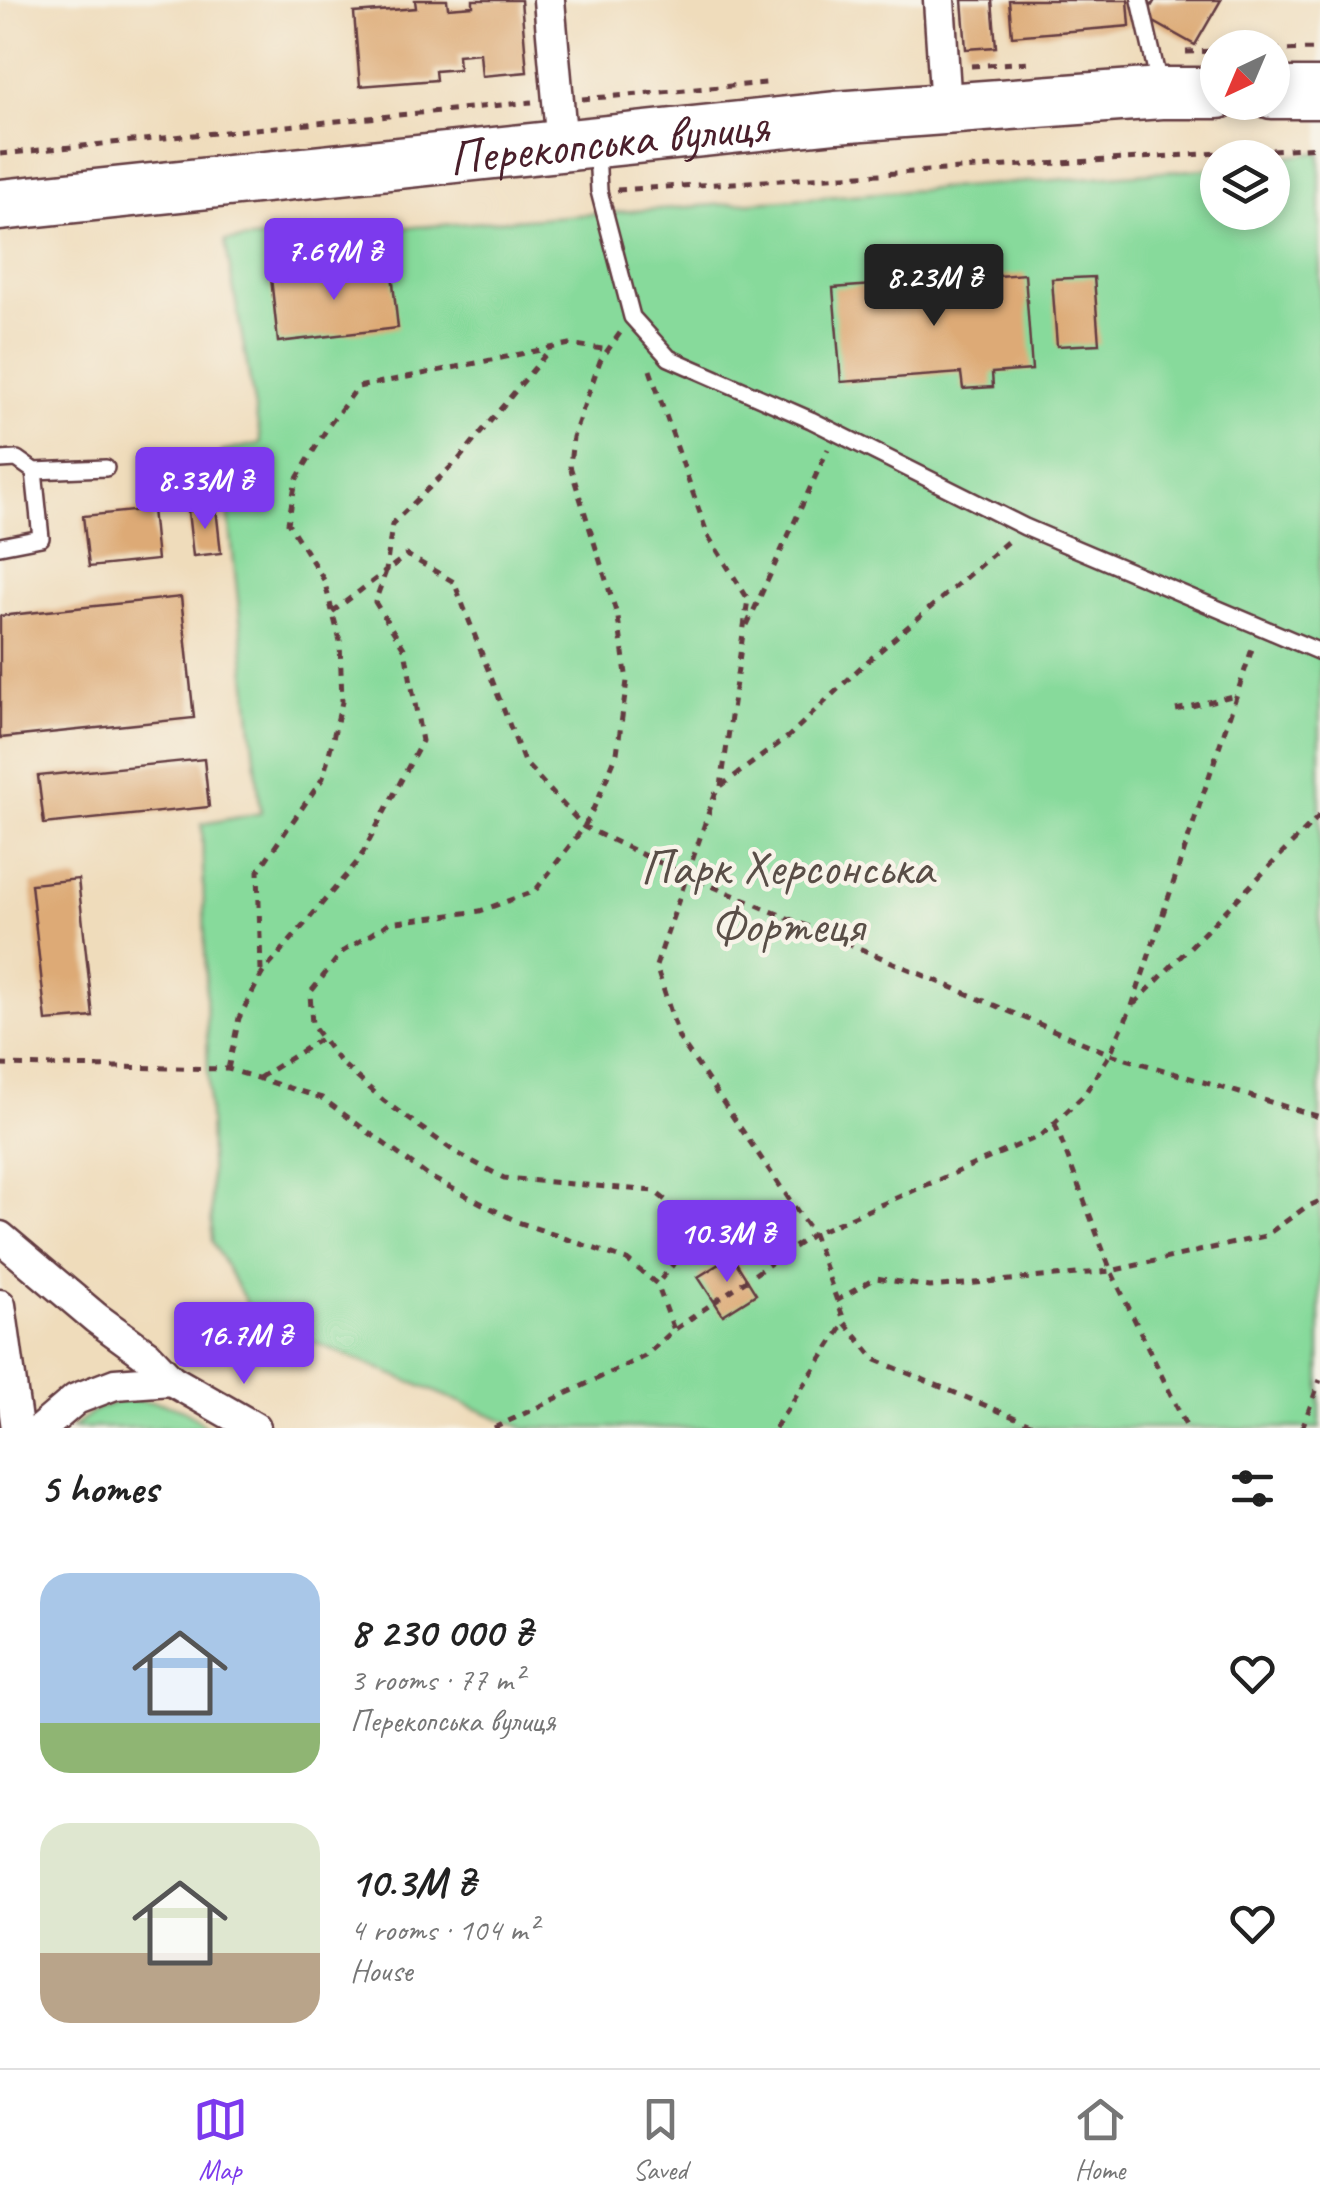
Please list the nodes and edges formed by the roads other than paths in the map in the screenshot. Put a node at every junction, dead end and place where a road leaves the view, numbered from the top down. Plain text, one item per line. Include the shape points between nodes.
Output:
1 (550, 0) edge
2 (939, 0) edge
3 (1142, 3) edge
4 (1161, 93) junction
5 (1200, 93) edge
6 (1290, 93) edge
7 (1320, 93) edge
8 (946, 108) junction
9 (572, 129) junction
10 (0, 205) edge
11 (0, 460) edge
12 (106, 468) dead end
13 (34, 471) junction
14 (0, 546) edge
15 (1320, 652) edge
16 (0, 1237) edge
17 (0, 1305) edge
18 (172, 1380) junction
19 (203, 1398) junction
20 (16, 1428) edge
21 (42, 1428) edge
22 (226, 1428) edge
23 (255, 1428) edge

1 - 9 street
2 - 8 street
3 - 4 lane
4 - 5 main road, Перекопська вулиця
4 - 8 main road, Перекопська вулиця
6 - 7 main road
8 - 9 main road, Перекопська вулиця
9 - 10 main road, Перекопська вулиця
9 - 15 lane via 599,192 632,317 669,358 1025,527
11 - 13 lane via 17,459
12 - 13 lane
13 - 14 lane via 41,538
16 - 18 street
17 - 20 street
18 - 19 street
18 - 21 street via 115,1384 76,1399
19 - 22 street
19 - 23 street

